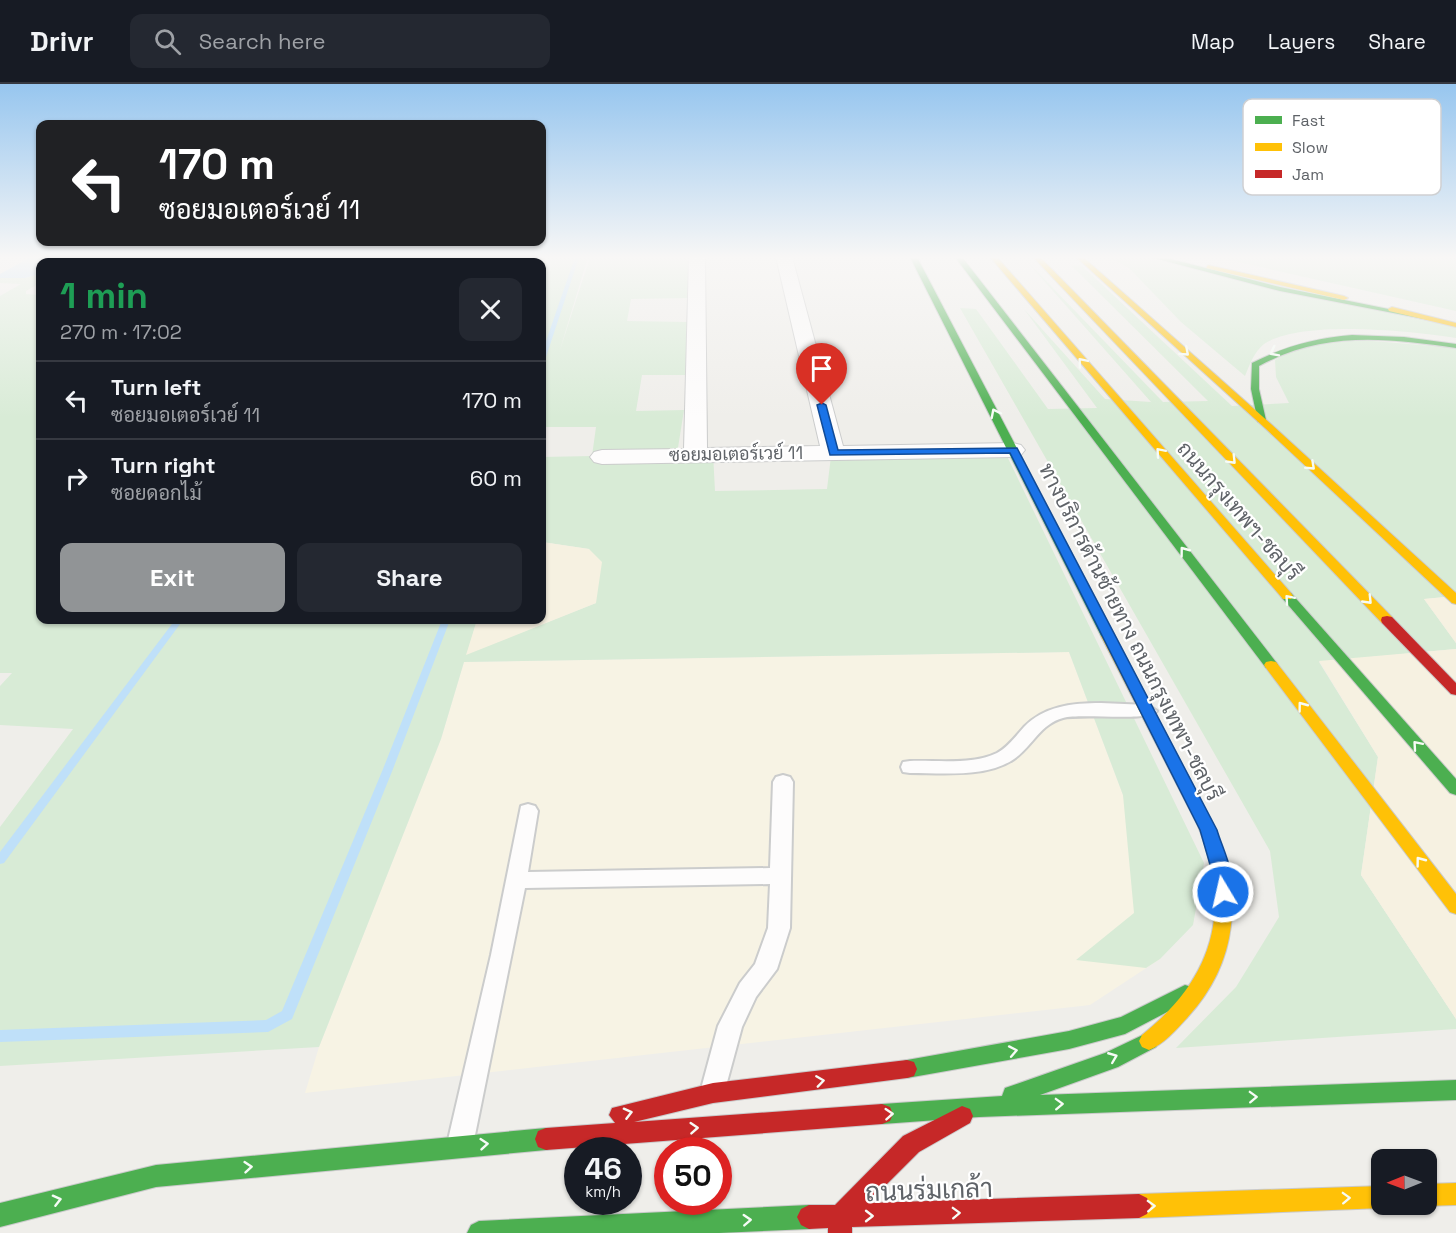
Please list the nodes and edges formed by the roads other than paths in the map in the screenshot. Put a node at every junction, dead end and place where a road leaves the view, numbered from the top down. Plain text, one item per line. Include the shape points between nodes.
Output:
1 (696, 311) edge
2 (797, 311) edge
3 (940, 311) edge
4 (995, 311) edge
5 (1000, 311) edge
6 (1038, 311) edge
7 (1087, 311) edge
8 (1138, 311) edge
9 (1391, 311) edge
10 (1398, 311) edge
11 (1429, 318) junction
12 (1456, 325) edge
13 (1014, 328) junction
14 (1456, 346) edge
15 (1265, 423) junction
16 (1013, 450) junction
17 (833, 453) junction
18 (695, 455) junction
19 (602, 457) dead end
20 (1456, 600) edge
21 (1456, 691) edge
22 (1148, 711) junction
23 (910, 767) dead end
24 (783, 782) dead end
25 (1456, 789) edge
26 (528, 811) dead end
27 (780, 876) junction
28 (516, 880) junction
29 (1456, 907) edge
30 (1205, 982) junction
31 (1456, 1090) edge
32 (713, 1093) junction
33 (979, 1107) junction
34 (510, 1142) junction
35 (459, 1147) junction
36 (1456, 1194) edge
37 (1437, 1195) edge
38 (1371, 1198) edge
39 (0, 1215) edge
40 (840, 1216) junction
41 (478, 1233) edge
42 (840, 1233) edge

1 - 18 street
2 - 17 street
16 -> 3 main road, ทางบริการด้านซ้ายทาง ถนนกรุงเทพฯ-ชลบุรี
4 - 13 main road
5 - 13 main road
25 -> 6 main road, ถนนกรุงเทพฯ-ชลบุรี
7 -> 21 main road, ถนนกรุงเทพฯ-ชลบุรี
8 -> 15 main road
9 - 11 main road
10 - 11 main road
11 - 12 main road
29 -> 13 main road
14 -> 15 main road via 1374,338 1286,346 1255,365 1255,388
15 -> 20 main road
16 - 17 street, ซอยมอเตอร์เวย์ 11
16 - 22 main road, ทางบริการด้านซ้ายทาง ถนนกรุงเทพฯ-ชลบุรี
17 - 18 street, ซอยมอเตอร์เวย์ 11
18 - 19 street, ซอยมอเตอร์เวย์ 11
22 - 23 lane via 1053,714 1004,757 987,762
22 - 30 main road, ทางบริการด้านซ้ายทาง ถนนกรุงเทพฯ-ชลบุรี via 1208,830 1222,875 1224,926
24 - 27 lane
26 - 28 lane
27 - 28 lane
27 - 32 lane via 779,928 765,969 748,990 730,1026
28 - 35 lane
32 -> 30 main road via 945,1064 1069,1040 1125,1025
33 -> 30 main road, ทางบริการด้านซ้ายทาง ถนนกรุงเทพฯ-ชลบุรี via 1119,1055 1159,1034
33 -> 31 main road
34 -> 32 main road
34 -> 33 main road
33 - 40 main road, ทางบริการด้านซ้ายทาง ถนนกรุงเทพฯ-ชลบุรี via 911,1144
35 -> 34 main road
39 -> 35 main road via 156,1176
36 - 37 main road
40 -> 38 main road, ถนนร่มเกล้า via 898,1220
41 -> 40 main road, ถนนร่มเกล้า
40 - 42 main road

